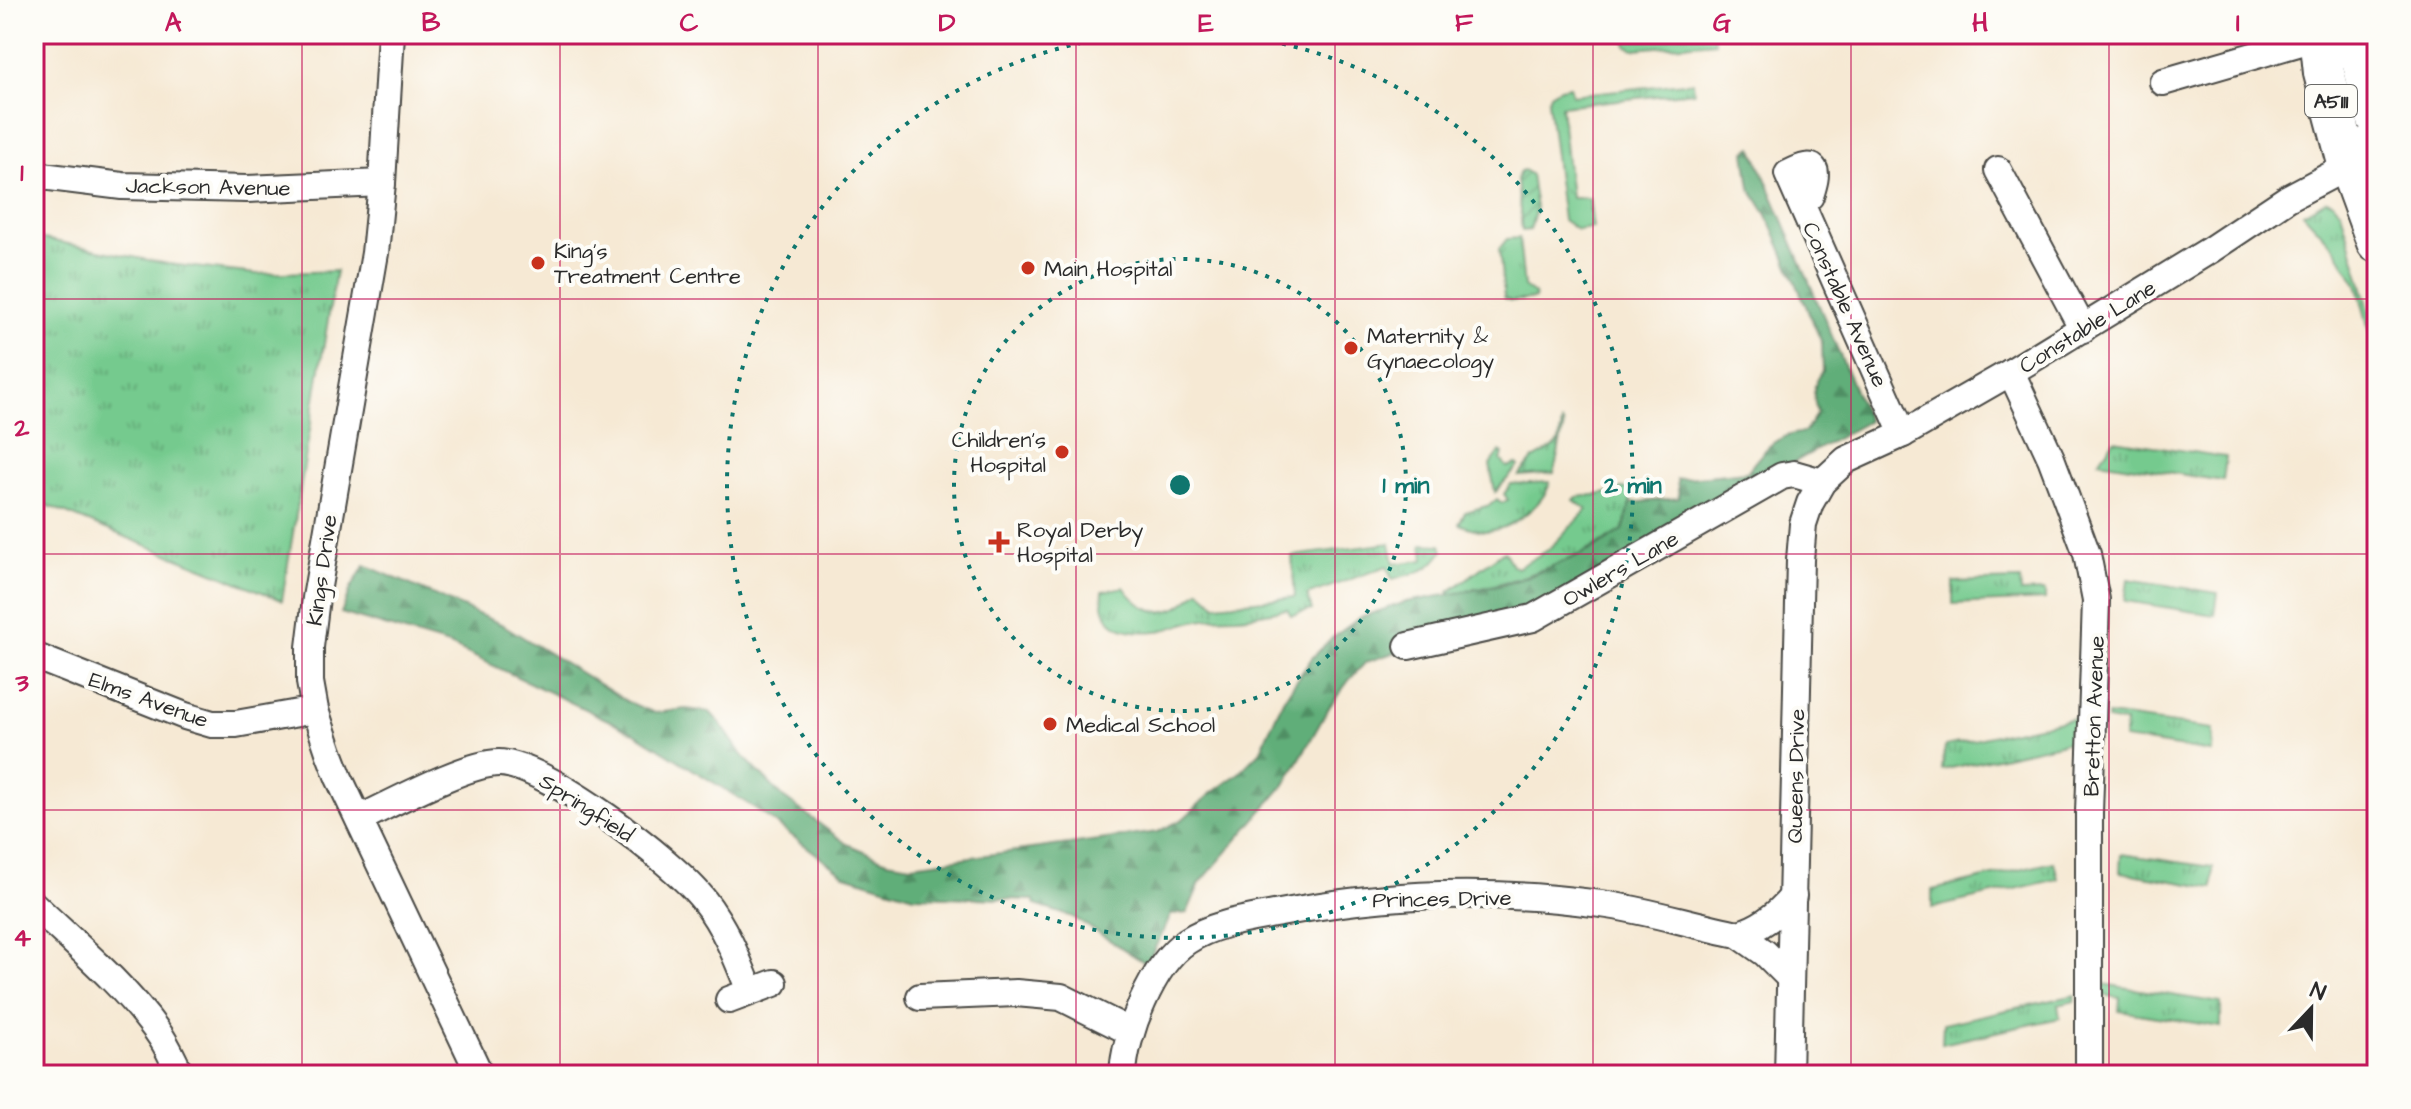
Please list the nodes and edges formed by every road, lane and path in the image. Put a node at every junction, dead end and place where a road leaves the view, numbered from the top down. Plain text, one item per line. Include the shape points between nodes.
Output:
1 (391, 34) edge
2 (2331, 35) edge
3 (2163, 82) dead end
4 (2377, 117) edge
5 (2377, 131) edge
6 (2363, 168) edge
7 (1998, 170) dead end
8 (1788, 174) dead end
9 (34, 175) edge
10 (382, 183) junction
11 (2375, 220) edge
12 (2083, 329) junction
13 (2011, 372) junction
14 (1903, 434) junction
15 (1822, 482) junction
16 (1408, 646) dead end
17 (34, 656) edge
18 (315, 710) junction
19 (359, 819) junction
20 (1793, 896) junction
21 (34, 905) edge
22 (1738, 934) junction
23 (1790, 978) junction
24 (751, 991) dead end
25 (920, 997) dead end
26 (1131, 1032) junction
27 (181, 1075) edge
28 (480, 1075) edge
29 (1123, 1075) edge
30 (1788, 1075) edge
31 (2089, 1075) edge

1 - 10 street, Kings Drive
2 - 3 street
2 - 4 highway, A5111
2 - 6 highway, A5111 via 2324,73
5 - 6 street via 2370,137
6 - 11 highway, A5111
6 - 12 street, Constable Lane via 2339,171 2288,198
7 - 12 street
8 - 14 street, Constable Avenue
9 - 10 street, Jackson Avenue via 122,186 247,189
10 - 18 street, Kings Drive via 372,276 316,598 310,664
12 - 13 street, Constable Lane
13 - 14 street, Constable Lane
13 - 31 street, Bretton Avenue via 2073,515 2096,600
14 - 15 street, Constable Lane via 1846,460
15 - 16 street, Owlers Lane via 1782,476 1533,618
15 - 20 street, Queens Drive via 1806,514 1801,542
17 - 18 street, Elms Avenue via 212,724
18 - 19 street, Kings Drive
19 - 24 street, Springfield via 477,766 521,767 620,827 681,877 720,924
19 - 28 street, Kings Drive
20 - 22 street via 1773,917
20 - 23 street, Queens Drive
21 - 27 street via 129,997 160,1034
22 - 23 street
22 - 26 street, Princes Drive via 1616,906 1534,897 1446,894 1320,906 1221,926 1187,942 1161,971
23 - 30 street, Queens Drive
25 - 26 street via 1051,995
26 - 29 street, Princes Drive

